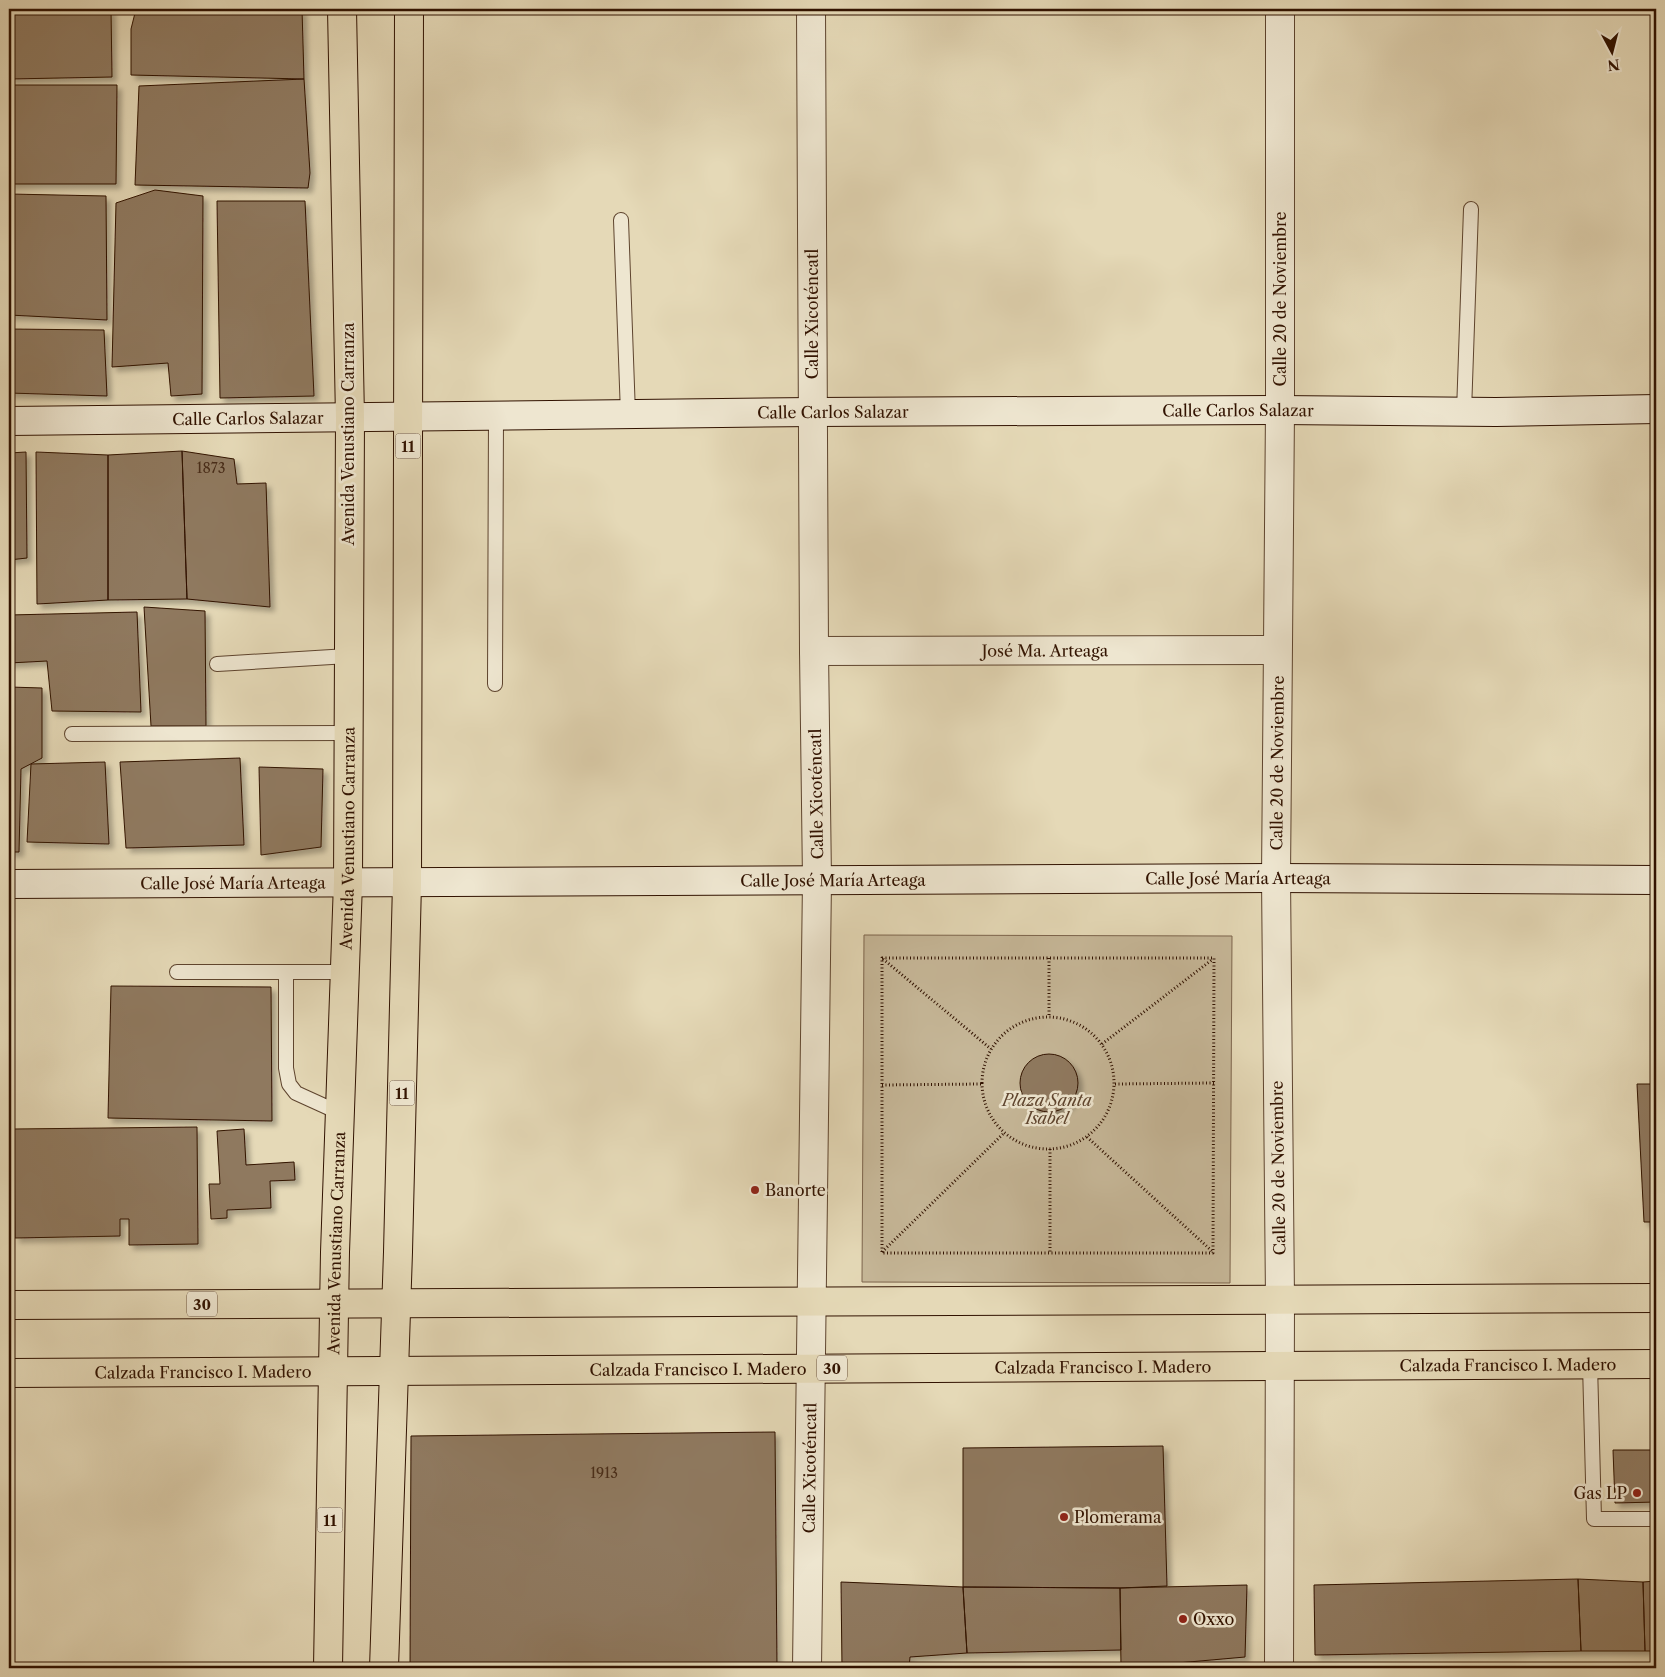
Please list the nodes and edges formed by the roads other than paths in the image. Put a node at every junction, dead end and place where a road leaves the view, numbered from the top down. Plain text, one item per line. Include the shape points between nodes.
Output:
1 (342, 9) edge
2 (409, 9) edge
3 (811, 9) edge
4 (1280, 9) edge
5 (1471, 209) dead end
6 (621, 220) dead end
7 (1656, 409) edge
8 (1280, 410) junction
9 (813, 412) junction
10 (1464, 412) junction
11 (628, 414) junction
12 (496, 416) junction
13 (408, 417) junction
14 (350, 418) junction
15 (9, 421) edge
16 (1277, 650) junction
17 (814, 651) junction
18 (348, 656) junction
19 (217, 664) dead end
20 (495, 684) dead end
21 (348, 733) junction
22 (72, 734) dead end
23 (1276, 878) junction
24 (817, 880) junction
25 (1656, 880) edge
26 (348, 882) junction
27 (407, 883) junction
28 (9, 884) edge
29 (176, 972) dead end
30 (286, 972) junction
31 (344, 972) junction
32 (340, 1113) junction
33 (1656, 1298) edge
34 (1280, 1300) junction
35 (812, 1302) junction
36 (334, 1304) junction
37 (396, 1304) junction
38 (9, 1305) edge
39 (1590, 1364) junction
40 (1656, 1364) edge
41 (1279, 1366) junction
42 (812, 1368) junction
43 (333, 1371) junction
44 (394, 1371) junction
45 (9, 1373) edge
46 (1656, 1519) edge
47 (328, 1668) edge
48 (384, 1668) edge
49 (807, 1668) edge
50 (1279, 1668) edge

1 - 14 main road, Avenida Venustiano Carranza / 11
2 - 13 main road, 11
3 - 9 street, Calle Xicoténcatl
4 - 8 street, Calle 20 de Noviembre
5 - 10 lane
6 - 11 lane
7 - 10 street, Calle Carlos Salazar
8 - 9 street, Calle Carlos Salazar
8 - 10 street, Calle Carlos Salazar
8 - 16 street, Calle 20 de Noviembre
9 - 11 street, Calle Carlos Salazar
9 - 17 street, Calle Xicoténcatl
11 - 12 street, Calle Carlos Salazar
12 - 13 street, Calle Carlos Salazar
12 - 20 lane
13 - 14 street, Calle Carlos Salazar
13 - 27 main road, 11
14 - 15 street, Calle Carlos Salazar
14 - 18 main road, Avenida Venustiano Carranza / 11
16 - 17 street, José Ma. Arteaga
16 - 23 street, Calle 20 de Noviembre
17 - 24 street, Calle Xicoténcatl
18 - 19 lane
18 - 21 main road, Avenida Venustiano Carranza / 11
21 - 22 lane
21 - 26 main road, Avenida Venustiano Carranza / 11
23 - 24 street, Calle José María Arteaga
23 - 25 street, Calle José María Arteaga
23 - 34 street, Calle 20 de Noviembre
24 - 27 street, Calle José María Arteaga
24 - 35 street, Calle Xicoténcatl
26 - 27 street, Calle José María Arteaga
26 - 28 street, Calle José María Arteaga
26 - 31 main road, Avenida Venustiano Carranza / 11
27 - 37 main road, 11
29 - 30 lane
30 - 31 lane
30 - 32 lane via 286,1068 289,1084 296,1093
31 - 32 main road, Avenida Venustiano Carranza / 11
32 - 36 main road, Avenida Venustiano Carranza / 11
33 - 34 main road, 30
34 - 35 main road, 30
34 - 41 street, Calle 20 de Noviembre
35 - 37 main road, 30
35 - 42 street, Calle Xicoténcatl
36 - 37 main road, 30
36 - 38 main road, 30
36 - 43 main road, Avenida Venustiano Carranza / 11
37 - 44 main road, 11
39 - 40 main road, Calzada Francisco I. Madero / 30
39 - 41 main road, Calzada Francisco I. Madero / 30
39 - 46 lane via 1594,1519
41 - 42 main road, Calzada Francisco I. Madero / 30
41 - 50 street, Calle 20 de Noviembre
42 - 44 main road, Calzada Francisco I. Madero / 30
42 - 49 street, Calle Xicoténcatl
43 - 44 main road, Calzada Francisco I. Madero / 30
43 - 45 main road, Calzada Francisco I. Madero / 30
43 - 47 main road, Avenida Venustiano Carranza / 11
44 - 48 main road, 11

